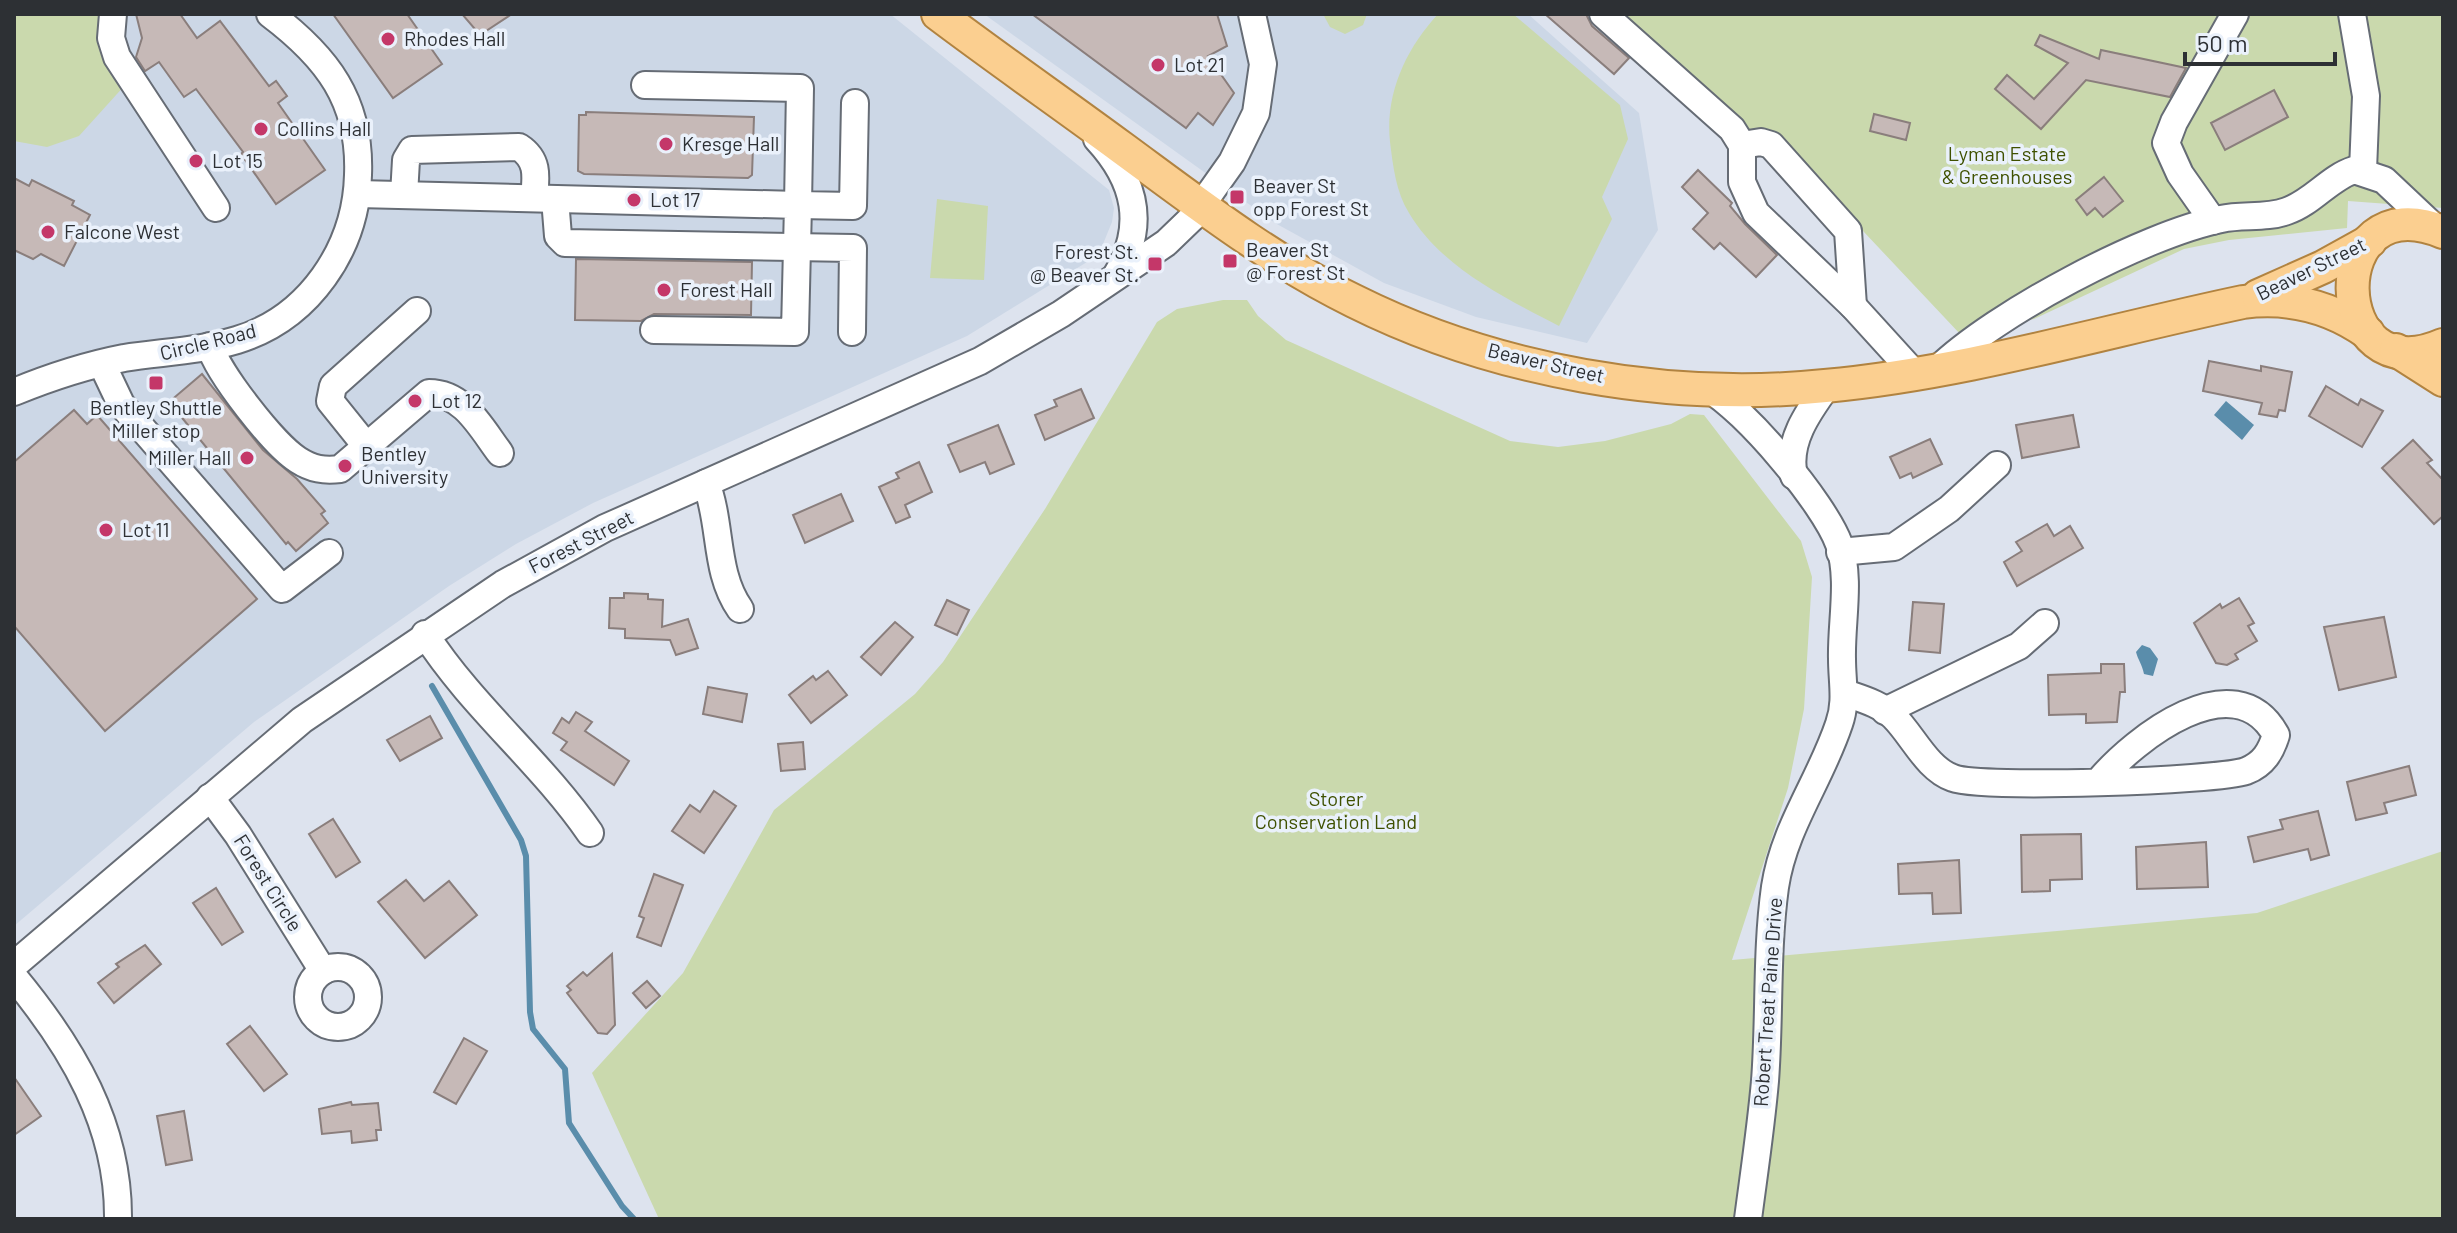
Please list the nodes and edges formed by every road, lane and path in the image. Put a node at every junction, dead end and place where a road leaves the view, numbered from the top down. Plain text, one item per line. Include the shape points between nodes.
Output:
1 (113, 14) edge
2 (270, 14) edge
3 (938, 14) edge
4 (1252, 14) edge
5 (1603, 14) edge
6 (2235, 14) edge
7 (2352, 14) edge
8 (645, 85) dead end
9 (1053, 98) junction
10 (855, 103) dead end
11 (1742, 145) junction
12 (2363, 170) junction
13 (358, 194) junction
14 (404, 195) junction
15 (544, 199) junction
16 (798, 205) junction
17 (1201, 206) junction
18 (216, 208) dead end
19 (2213, 221) junction
20 (2440, 230) edge
21 (2378, 236) junction
22 (797, 246) junction
23 (1114, 279) junction
24 (2243, 302) junction
25 (1853, 306) junction
26 (417, 311) dead end
27 (654, 330) dead end
28 (852, 332) dead end
29 (2381, 341) junction
30 (2443, 345) edge
31 (210, 346) junction
32 (102, 364) junction
33 (1926, 371) junction
34 (2443, 380) edge
35 (1827, 386) junction
36 (1707, 388) junction
37 (14, 392) edge
38 (367, 447) junction
39 (500, 453) dead end
40 (1997, 465) dead end
41 (1794, 476) junction
42 (706, 483) junction
43 (1840, 552) junction
44 (329, 553) dead end
45 (740, 609) dead end
46 (2045, 623) dead end
47 (425, 634) junction
48 (1845, 693) junction
49 (1885, 711) junction
50 (2099, 781) junction
51 (210, 797) junction
52 (590, 833) dead end
53 (14, 965) edge
54 (323, 971) dead end
55 (14, 977) edge
56 (118, 1219) edge
57 (1748, 1219) edge

1 - 18 street via 111,38 117,57
2 - 13 street, Circle Road via 305,41 351,108
3 - 9 main road, Beaver Street
4 - 17 street, Forest Street via 1263,64 1256,113 1232,162
5 - 11 street via 1694,92
6 - 19 street via 2166,143
7 - 12 street via 2366,96
8 - 16 street via 800,88
9 - 17 main road, Beaver Street
9 - 23 street via 1111,155 1131,190 1136,209 1133,239
10 - 16 street via 853,206
11 - 25 street via 1742,182 1756,213
11 - 25 street via 1771,145 1841,221 1851,243
12 - 19 street via 2347,172 2288,211
12 - 20 street via 2400,192
13 - 14 street
13 - 31 street, Circle Road via 350,233 330,270 302,302 272,326
14 - 15 street
14 - 15 street via 406,160 412,150 519,147 530,153
15 - 16 street
15 - 22 street via 565,243
16 - 22 street
17 - 23 street, Forest Street via 1175,235
17 - 36 main road, Beaver Street via 1312,279 1412,326 1558,368
19 - 33 street via 2122,255 2015,312
20 - 21 main road, Beaver Street via 2407,225
21 - 24 main road, Beaver Street
21 - 29 main road via 2359,256 2350,282 2354,309
22 - 27 street via 795,332
22 - 28 street via 853,248
23 - 42 street, Forest Street via 1022,338 936,383
24 - 29 main road, Beaver Street via 2285,300 2316,306
24 - 33 main road, Beaver Street
25 - 33 street
26 - 38 street via 333,386 330,401
29 - 30 main road via 2414,352
29 - 34 main road, Beaver Street
31 - 32 street, Circle Road
31 - 38 street via 223,374 295,458 325,471 340,469
32 - 37 street, Circle Road
32 - 44 street via 121,404 282,589
33 - 35 main road, Beaver Street
35 - 36 main road, Beaver Street
35 - 41 street via 1796,440
36 - 41 street, Robert Treat Paine Drive via 1738,411
38 - 39 street via 429,393 444,393 462,403
40 - 43 street via 1949,509 1894,547
41 - 43 street, Robert Treat Paine Drive
42 - 45 street via 724,577
42 - 47 street, Forest Street via 553,555
43 - 48 street, Robert Treat Paine Drive
46 - 49 street via 2019,646
47 - 51 street, Forest Street via 302,720
47 - 52 street via 450,672
48 - 49 street
48 - 57 street, Robert Treat Paine Drive via 1839,724 1789,831 1776,885 1765,1080
49 - 50 street via 1929,760 1953,778 1978,783
50 - 50 street via 2136,745 2183,714 2210,704 2253,709 2269,721 2276,735 2261,763 2245,771
51 - 53 street, Forest Street
51 - 54 street, Forest Circle
55 - 56 street via 52,1026 90,1091 111,1154

